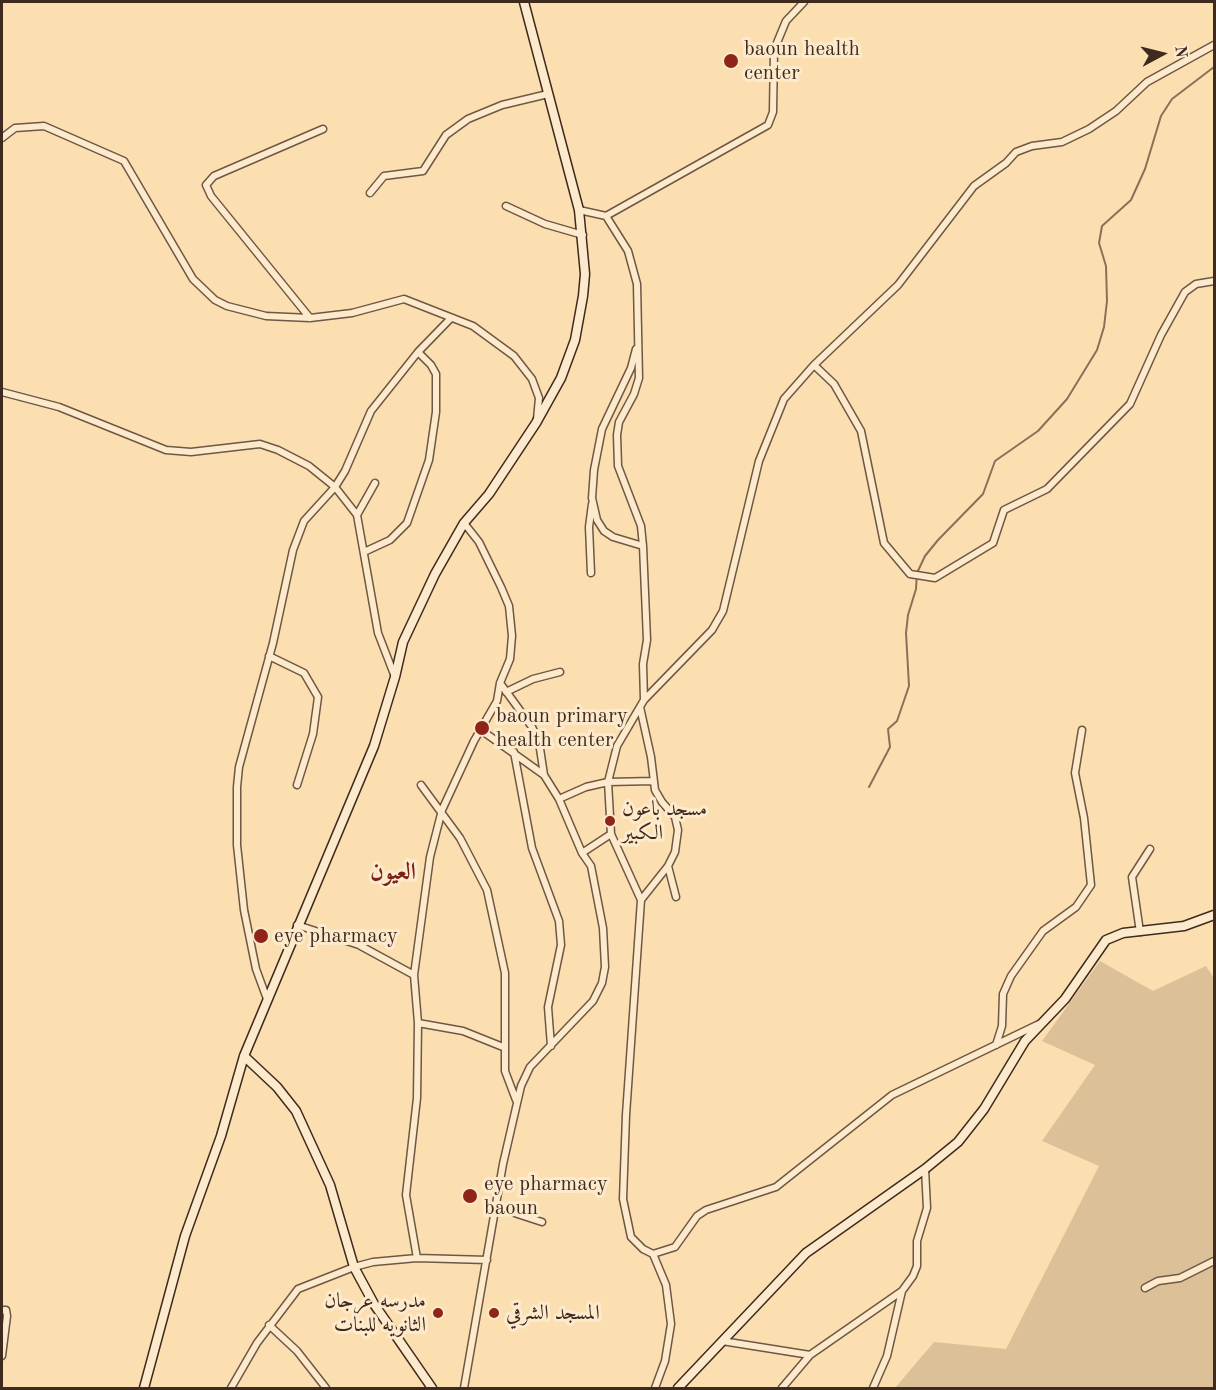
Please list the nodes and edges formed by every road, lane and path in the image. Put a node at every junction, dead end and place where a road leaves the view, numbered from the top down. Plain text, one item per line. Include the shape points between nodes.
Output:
1 (524, 2) edge
2 (804, 2) edge
3 (1215, 45) edge
4 (548, 94) junction
5 (323, 129) dead end
6 (2, 138) edge
7 (370, 193) dead end
8 (506, 206) dead end
9 (579, 210) junction
10 (606, 216) junction
11 (583, 235) junction
12 (1215, 281) edge
13 (310, 318) junction
14 (451, 318) junction
15 (636, 345) junction
16 (418, 352) junction
17 (814, 365) junction
18 (2, 392) edge
19 (536, 423) junction
20 (375, 483) dead end
21 (335, 487) junction
22 (592, 498) junction
23 (357, 515) junction
24 (464, 523) junction
25 (643, 546) junction
26 (364, 552) junction
27 (591, 573) dead end
28 (269, 657) junction
29 (560, 672) dead end
30 (395, 677) junction
31 (500, 683) junction
32 (506, 692) junction
33 (644, 700) junction
34 (640, 707) junction
35 (481, 730) junction
36 (1082, 730) dead end
37 (514, 752) junction
38 (544, 775) junction
39 (653, 781) junction
40 (608, 782) junction
41 (297, 785) dead end
42 (421, 785) dead end
43 (558, 799) junction
44 (442, 810) junction
45 (611, 834) junction
46 (1150, 849) dead end
47 (582, 853) junction
48 (668, 866) junction
49 (676, 897) dead end
50 (641, 900) junction
51 (1212, 917) edge
52 (297, 926) junction
53 (1140, 932) junction
54 (414, 975) junction
55 (267, 999) junction
56 (418, 1023) junction
57 (1039, 1024) junction
58 (996, 1045) junction
59 (551, 1046) junction
60 (503, 1047) junction
61 (244, 1056) junction
62 (516, 1100) junction
63 (925, 1169) junction
64 (496, 1207) junction
65 (543, 1222) dead end
66 (653, 1254) junction
67 (417, 1258) junction
68 (487, 1260) junction
69 (1215, 1261) edge
70 (354, 1267) junction
71 (1145, 1288) dead end
72 (902, 1291) junction
73 (2, 1310) edge
74 (269, 1325) junction
75 (722, 1341) junction
76 (810, 1354) junction
77 (2, 1356) edge
78 (144, 1389) edge
79 (231, 1389) edge
80 (326, 1389) edge
81 (432, 1389) edge
82 (464, 1389) edge
83 (655, 1389) edge
84 (678, 1389) edge
85 (782, 1389) edge
86 (873, 1389) edge

1 - 4 street
2 - 10 street via 786,21 774,50 768,125
3 - 17 street via 1147,82 1116,111 1089,129 1062,142 1016,152 1006,164 974,186 898,285
4 - 7 street via 502,105 468,120 446,135 424,170 384,176
4 - 9 street
5 - 13 street via 214,176 206,185
6 - 13 street via 15,128 44,126 119,158 130,170 193,279 215,300 242,312
8 - 11 street via 545,224
9 - 10 street
9 - 11 street
10 - 15 street via 635,270
11 - 19 street via 583,296 575,340 561,378
12 - 17 street via 1196,284 1185,292 1130,404 1047,489 1004,510 993,543 935,578 910,574 884,543 861,431 834,384
13 - 14 street via 352,313 404,298
14 - 16 street
14 - 19 street via 484,333 525,368 539,398
15 - 22 street via 631,368 602,429
15 - 25 street via 639,378 619,422 618,466 641,526
16 - 21 street via 371,411
16 - 26 street via 436,374 436,412 429,460 407,523 390,540
17 - 33 street via 784,399 759,461 723,610 712,630
18 - 21 street via 59,407 166,450 269,446 309,466
19 - 24 street via 489,494
20 - 23 street
21 - 23 street
21 - 28 street via 304,521 297,535
22 - 25 street via 604,531
22 - 27 street
23 - 26 street
24 - 30 street via 403,642
24 - 31 street via 478,542 509,606 510,658
25 - 33 street
26 - 30 street via 378,633
28 - 41 street via 304,673 318,697 313,734
28 - 55 street via 239,767 236,816 247,929
29 - 32 street
30 - 52 street via 374,746
31 - 32 street
31 - 35 street via 497,701
32 - 38 street via 532,727
33 - 34 street
34 - 39 street
34 - 40 street via 617,746
35 - 37 street
35 - 44 street
36 - 58 street via 1075,773 1091,885 1076,907 1043,931 1011,976 1003,994 1002,1026
37 - 38 street
37 - 59 street via 532,848 559,921 561,945 548,1007
38 - 43 street
39 - 40 street
39 - 48 street via 659,798 677,820 678,842
40 - 43 street
40 - 45 street
42 - 44 street
43 - 47 street
44 - 54 street via 430,857
44 - 60 street via 483,879 493,912 506,982
45 - 47 street
45 - 50 street
46 - 53 street via 1132,877
47 - 59 street via 591,866 605,944 602,983 592,1001
48 - 49 street
48 - 50 street
50 - 66 street via 623,1199 631,1237
51 - 53 street via 1184,926
52 - 54 street via 360,945
52 - 55 street
53 - 57 street via 1106,940 1065,999
54 - 56 street
55 - 61 street
56 - 60 street via 456,1029
56 - 67 street via 416,1123 406,1195
57 - 58 street
57 - 63 street via 970,1128
58 - 66 street via 892,1095 782,1184 706,1210 697,1216 675,1247
59 - 62 street via 530,1067
60 - 62 street via 507,1080
61 - 70 street via 286,1096 308,1134 330,1185
61 - 78 street via 221,1136 185,1236
62 - 64 street
63 - 72 street via 927,1208 917,1241 916,1271
63 - 75 street via 806,1253
64 - 65 street
64 - 68 street
66 - 83 street via 666,1285 671,1324 665,1361
67 - 68 street
67 - 70 street
68 - 82 street
69 - 71 street via 1180,1278 1158,1281
70 - 74 street via 298,1289
70 - 81 street via 374,1304
72 - 76 street
72 - 86 street via 885,1363
73 - 77 street via 7,1316
74 - 79 street
74 - 80 street via 297,1351
75 - 76 street
75 - 84 street
76 - 85 street

